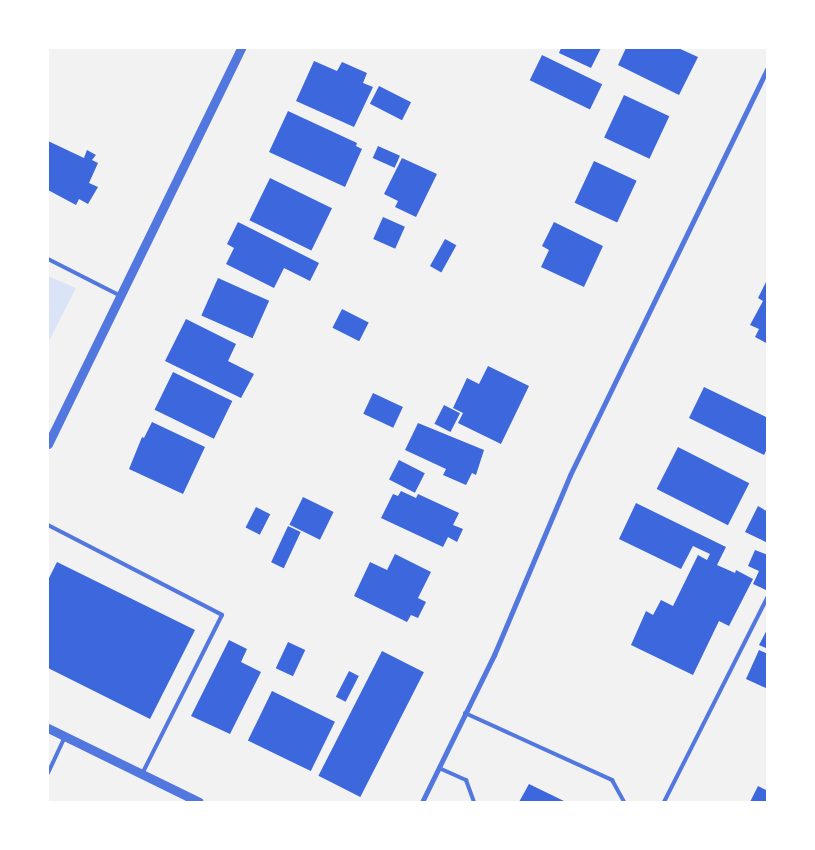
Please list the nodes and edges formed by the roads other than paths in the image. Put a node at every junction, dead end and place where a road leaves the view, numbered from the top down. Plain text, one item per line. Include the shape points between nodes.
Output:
1 (241, 48) edge
2 (768, 68) edge
3 (48, 259) edge
4 (119, 295) junction
5 (48, 444) edge
6 (48, 524) edge
7 (768, 596) edge
8 (465, 713) junction
9 (48, 728) edge
10 (65, 737) junction
11 (438, 768) junction
12 (48, 773) edge
13 (142, 774) junction
14 (199, 802) edge
15 (422, 802) edge
16 (474, 802) edge
17 (624, 802) edge
18 (664, 802) edge

1 - 4 street
2 - 8 street via 570,475 494,655
3 - 4 lane
4 - 5 street
6 - 13 lane via 222,615
7 - 18 lane
8 - 11 street
8 - 17 lane via 612,780
9 - 10 street
10 - 12 lane
10 - 13 street
11 - 15 street
11 - 16 lane via 466,780
13 - 14 street

